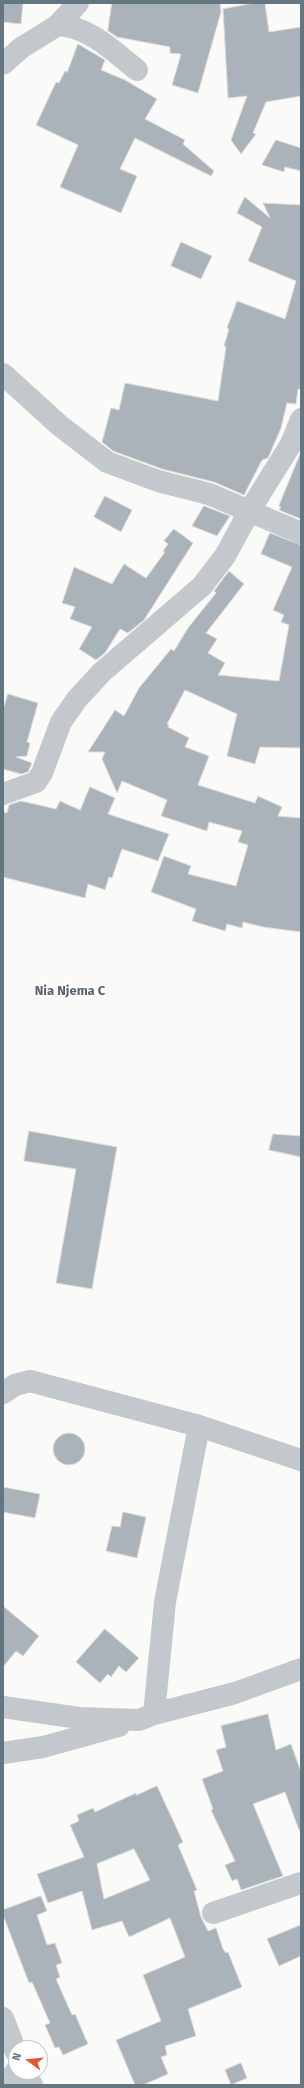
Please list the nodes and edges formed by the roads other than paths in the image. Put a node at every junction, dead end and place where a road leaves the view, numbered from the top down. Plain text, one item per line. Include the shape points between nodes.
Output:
1 (78, 3) edge
2 (58, 25) junction
3 (3, 64) edge
4 (137, 70) dead end
5 (3, 374) edge
6 (301, 419) edge
7 (250, 510) junction
8 (301, 533) edge
9 (3, 794) edge
10 (3, 1393) edge
11 (199, 1426) junction
12 (301, 1460) edge
13 (301, 1669) edge
14 (3, 1707) edge
15 (146, 1717) junction
16 (3, 1753) edge
17 (301, 1882) edge
18 (213, 1913) dead end
19 (3, 2018) edge
20 (11, 2040) edge

1 - 2 street
2 - 3 street via 21,48
2 - 4 street via 77,27 90,34
5 - 7 street via 59,425 107,462 158,481 209,494
6 - 7 street via 291,444
7 - 8 street
7 - 9 street via 225,556 202,586 102,672 77,700 61,722 42,773 36,782
10 - 11 street via 30,1381
11 - 12 street
11 - 15 street
13 - 15 street via 235,1692
14 - 15 street via 79,1718
15 - 16 street via 43,1747
17 - 18 street
19 - 20 street

